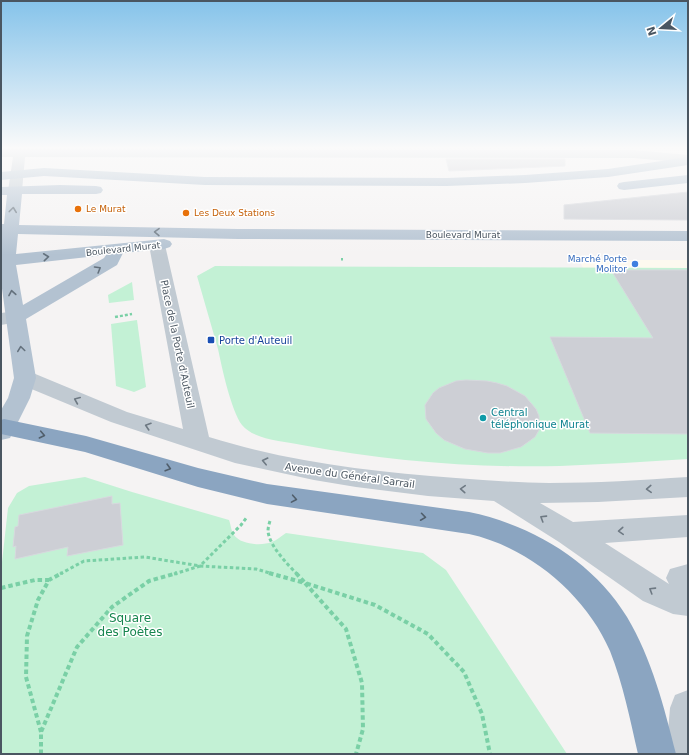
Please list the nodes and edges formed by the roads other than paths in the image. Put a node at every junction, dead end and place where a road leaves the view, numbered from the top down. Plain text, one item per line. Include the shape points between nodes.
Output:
1 (636, 184) edge
2 (608, 187) dead end
3 (107, 190) dead end
4 (8, 191) edge
5 (186, 193) dead end
6 (231, 195) dead end
7 (6, 229) edge
8 (238, 234) junction
9 (688, 236) edge
10 (157, 245) junction
11 (117, 249) junction
12 (4, 261) edge
13 (8, 318) edge
14 (25, 378) junction
15 (2, 428) edge
16 (198, 442) junction
17 (688, 487) edge
18 (498, 491) junction
19 (688, 526) edge
20 (569, 534) junction
21 (686, 585) edge
22 (688, 708) edge
23 (657, 754) edge
24 (685, 754) edge

1 - 2 main road
3 - 4 main road
7 -> 4 main road
5 - 6 main road
8 -> 7 main road, Boulevard Murat
7 - 12 main road
8 - 9 main road, Boulevard Murat
8 - 10 main road, Boulevard Murat
10 - 11 main road, Boulevard Murat
10 - 16 street, Place de la Porte d'Auteuil
12 -> 11 main road, Boulevard Murat
13 -> 11 main road via 111,261
13 -> 12 main road
14 -> 13 main road
14 - 15 main road via 19,398
16 -> 14 street, Avenue du Général Sarrail via 113,415
15 -> 23 highway via 85,444 266,494 476,524 514,537 546,555 577,580 613,624 625,646 636,676
18 -> 16 street, Avenue du Général Sarrail via 428,486 314,472 235,454
17 -> 18 street, Avenue du Général Sarrail via 598,492
20 -> 18 street
19 -> 20 street
21 -> 20 street via 673,600 654,592
22 - 24 street

